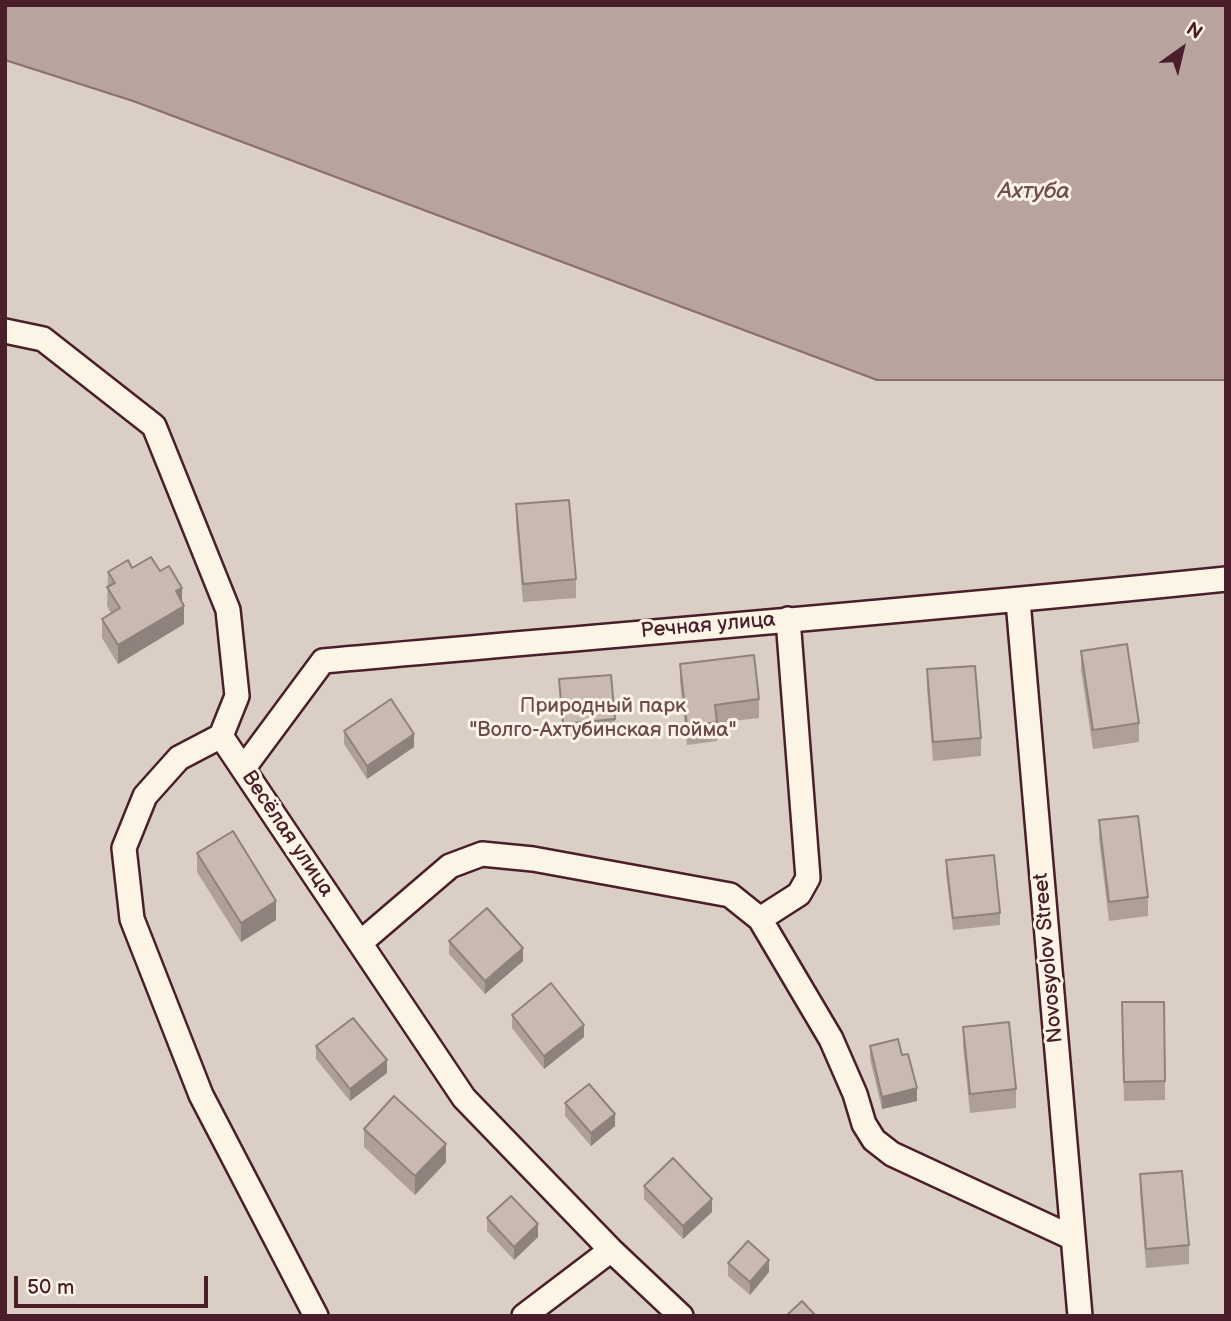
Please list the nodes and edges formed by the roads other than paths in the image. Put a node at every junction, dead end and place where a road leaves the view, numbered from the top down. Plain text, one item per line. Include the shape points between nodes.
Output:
1 (5, 331) edge
2 (1226, 579) edge
3 (1018, 601) junction
4 (788, 619) junction
5 (221, 736) junction
6 (243, 769) junction
7 (760, 919) junction
8 (360, 943) junction
9 (1073, 1238) junction
10 (611, 1250) junction
11 (316, 1316) edge
12 (524, 1316) edge
13 (681, 1316) edge
14 (1080, 1316) edge

1 - 5 street via 43,340 154,426 228,610 237,696
2 - 3 street, Речная улица
3 - 4 street, Речная улица
3 - 9 street, Novosyolov Street
4 - 6 street, Речная улица via 323,661
4 - 7 street via 808,878 799,894
5 - 6 street, Весёлая улица
5 - 11 street via 179,758 145,796 124,848 132,919 201,1096
6 - 8 street, Весёлая улица
7 - 8 street via 730,895 482,854 450,866
7 - 9 street via 831,1039 874,1140 892,1154
8 - 10 street, Весёлая улица via 464,1098
9 - 14 street, Novosyolov Street
10 - 12 street
10 - 13 street, Весёлая улица

